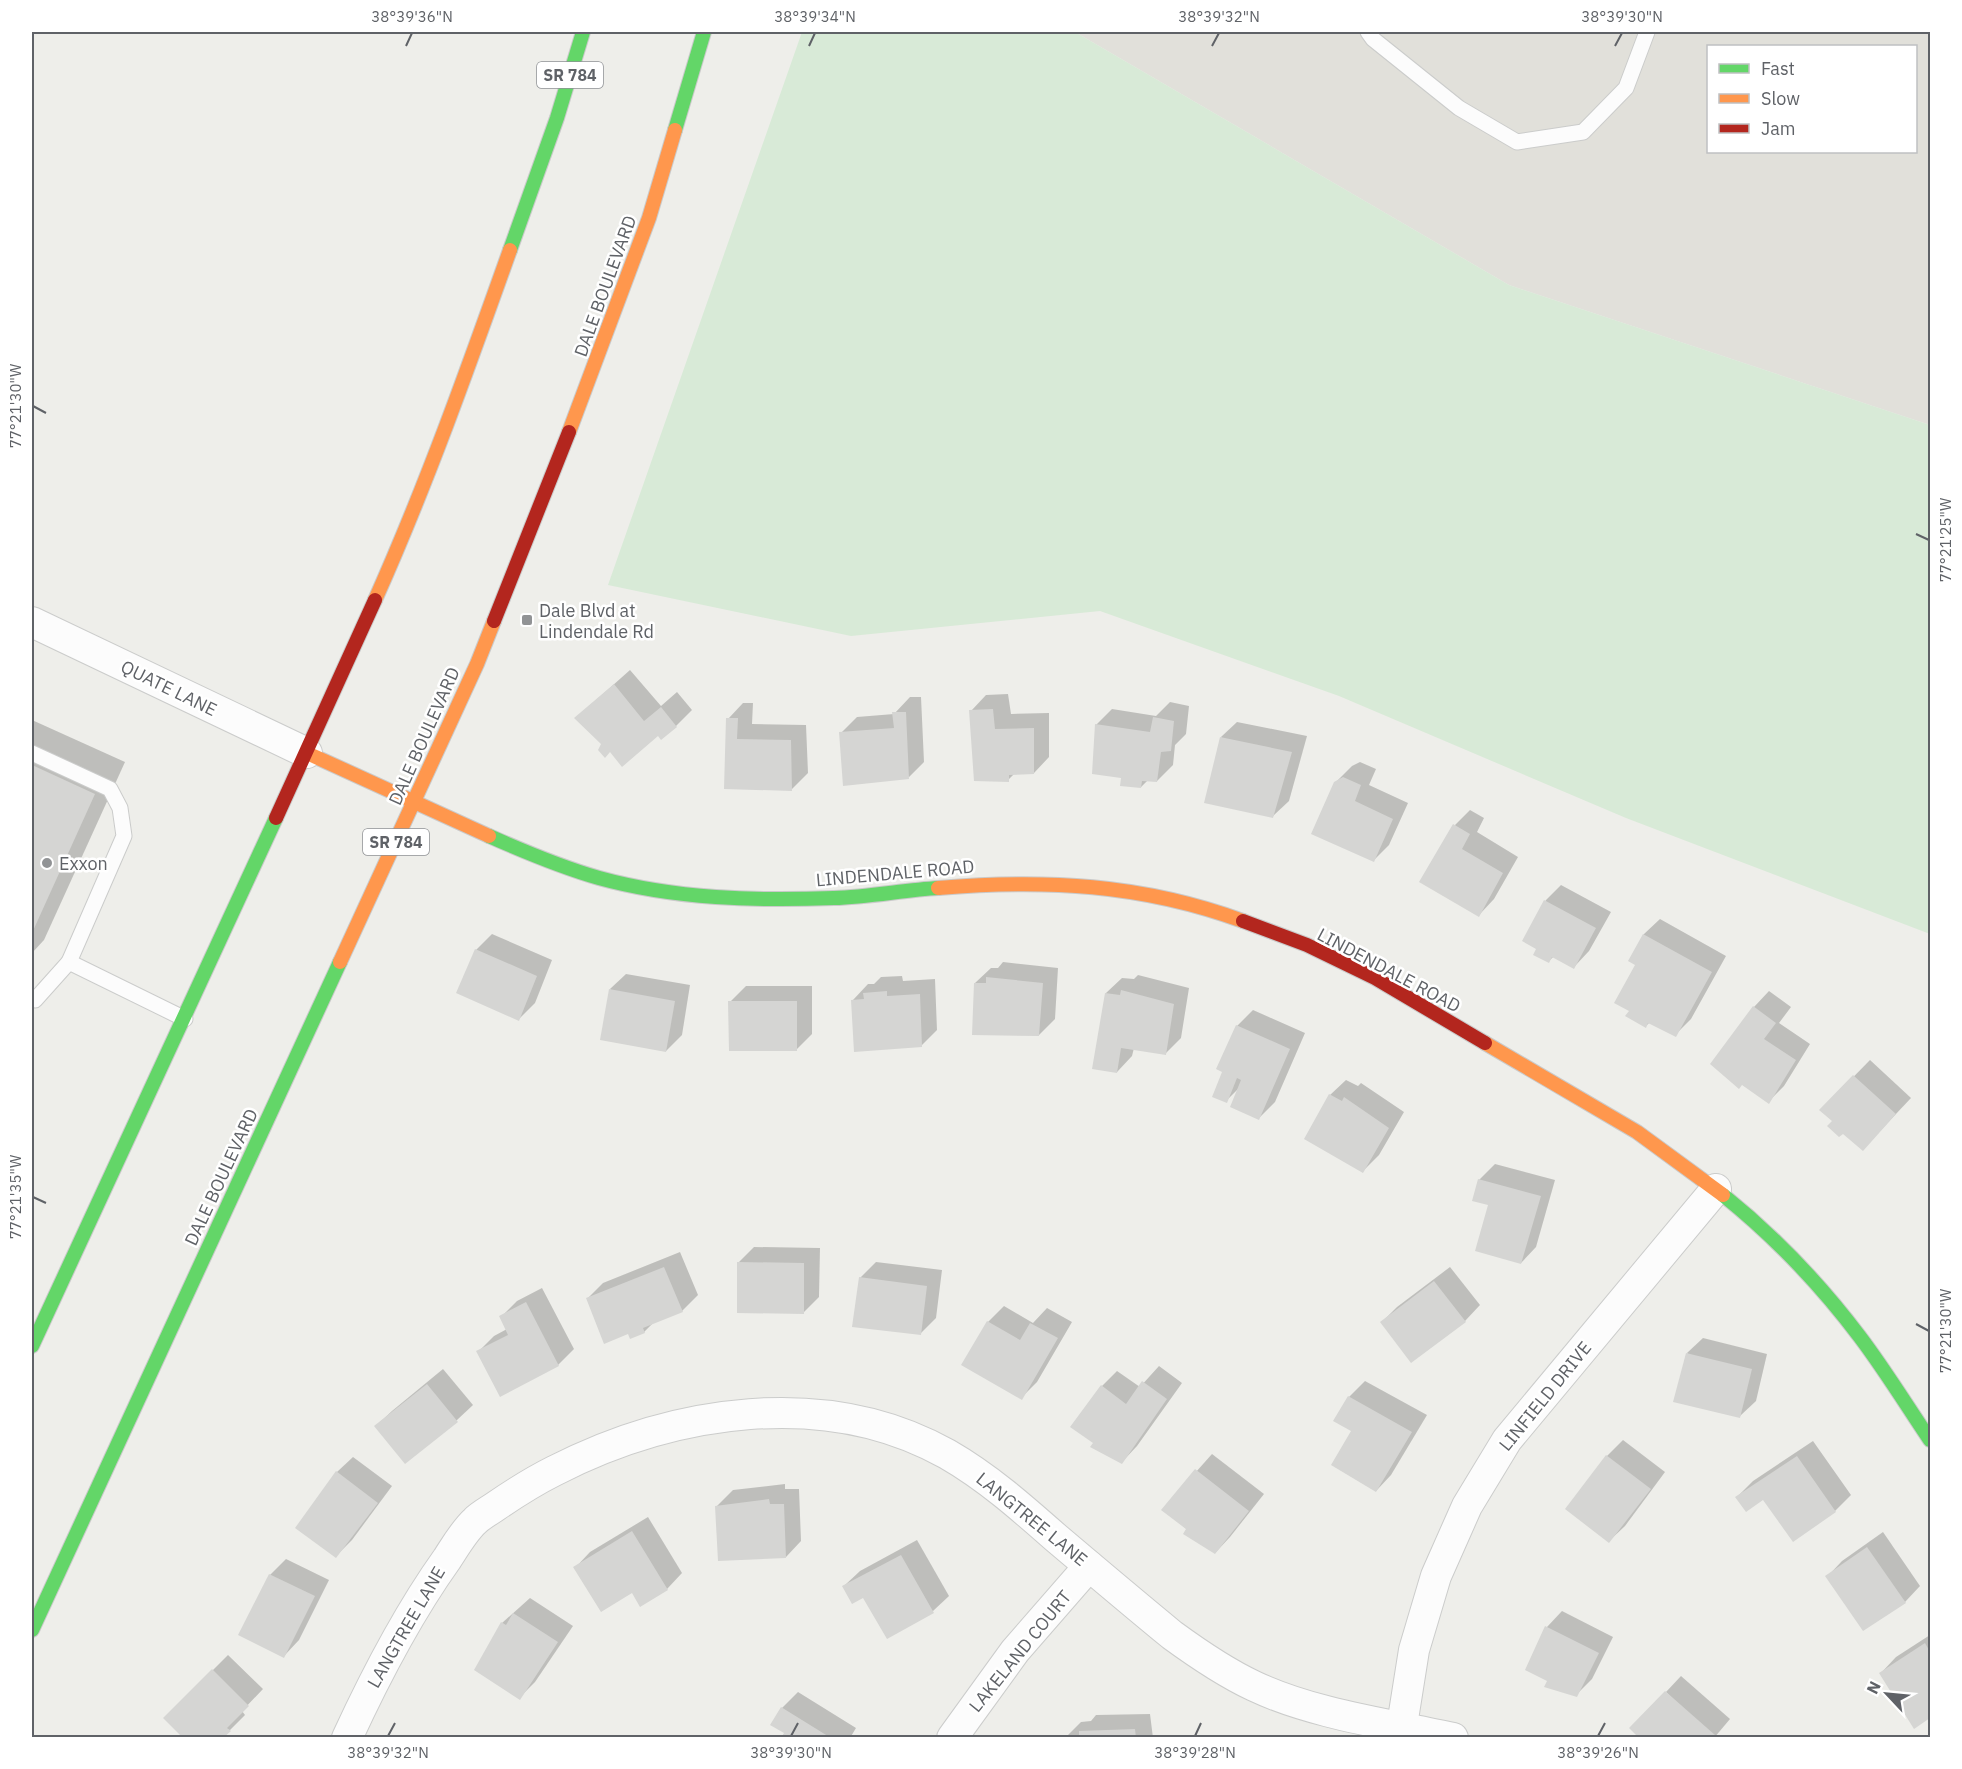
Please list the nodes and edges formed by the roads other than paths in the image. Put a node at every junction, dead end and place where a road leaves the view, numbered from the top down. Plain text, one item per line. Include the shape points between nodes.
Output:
1 (583, 32) edge
2 (704, 32) edge
3 (1368, 32) edge
4 (1647, 32) edge
5 (32, 622) edge
6 (32, 753) edge
7 (307, 753) junction
8 (414, 802) junction
9 (69, 962) junction
10 (33, 999) edge
11 (185, 1018) junction
12 (1716, 1189) junction
13 (32, 1346) edge
14 (1930, 1440) edge
15 (1089, 1566) junction
16 (32, 1630) edge
17 (1400, 1732) edge
18 (347, 1737) edge
19 (952, 1737) edge
20 (1453, 1737) edge

1 - 7 main road, SR 784 via 557,118 462,386 402,539
2 - 8 main road, DALE BOULEVARD / SR 784 via 649,218 583,396 477,664
3 - 4 lane via 1459,108 1517,142 1583,132 1626,88
5 - 7 street, QUATE LANE
6 - 9 lane via 110,789 120,808 124,836
7 - 8 main road, LINDENDALE ROAD
7 - 11 main road, SR 784
8 - 12 main road, LINDENDALE ROAD via 531,855 600,878 671,892 753,899 837,898 998,883 1072,885 1145,893 1218,912 1306,945 1375,978 1637,1132
8 - 16 main road, DALE BOULEVARD / SR 784
9 - 10 lane
9 - 11 lane
11 - 13 main road, SR 784
12 - 14 main road, LINDENDALE ROAD via 1806,1271 1862,1338
12 - 17 street, LINFIELD DRIVE via 1507,1440 1467,1506 1436,1576 1417,1639
15 - 17 street, LANGTREE LANE via 1201,1657 1254,1686
15 - 18 street, LANGTREE LANE via 994,1484 947,1454 875,1424 820,1414 773,1412 706,1419 653,1430 589,1453 530,1483 474,1521 422,1594 378,1671
15 - 19 street, LAKELAND COURT via 1016,1651
17 - 20 street, LANGTREE LANE

